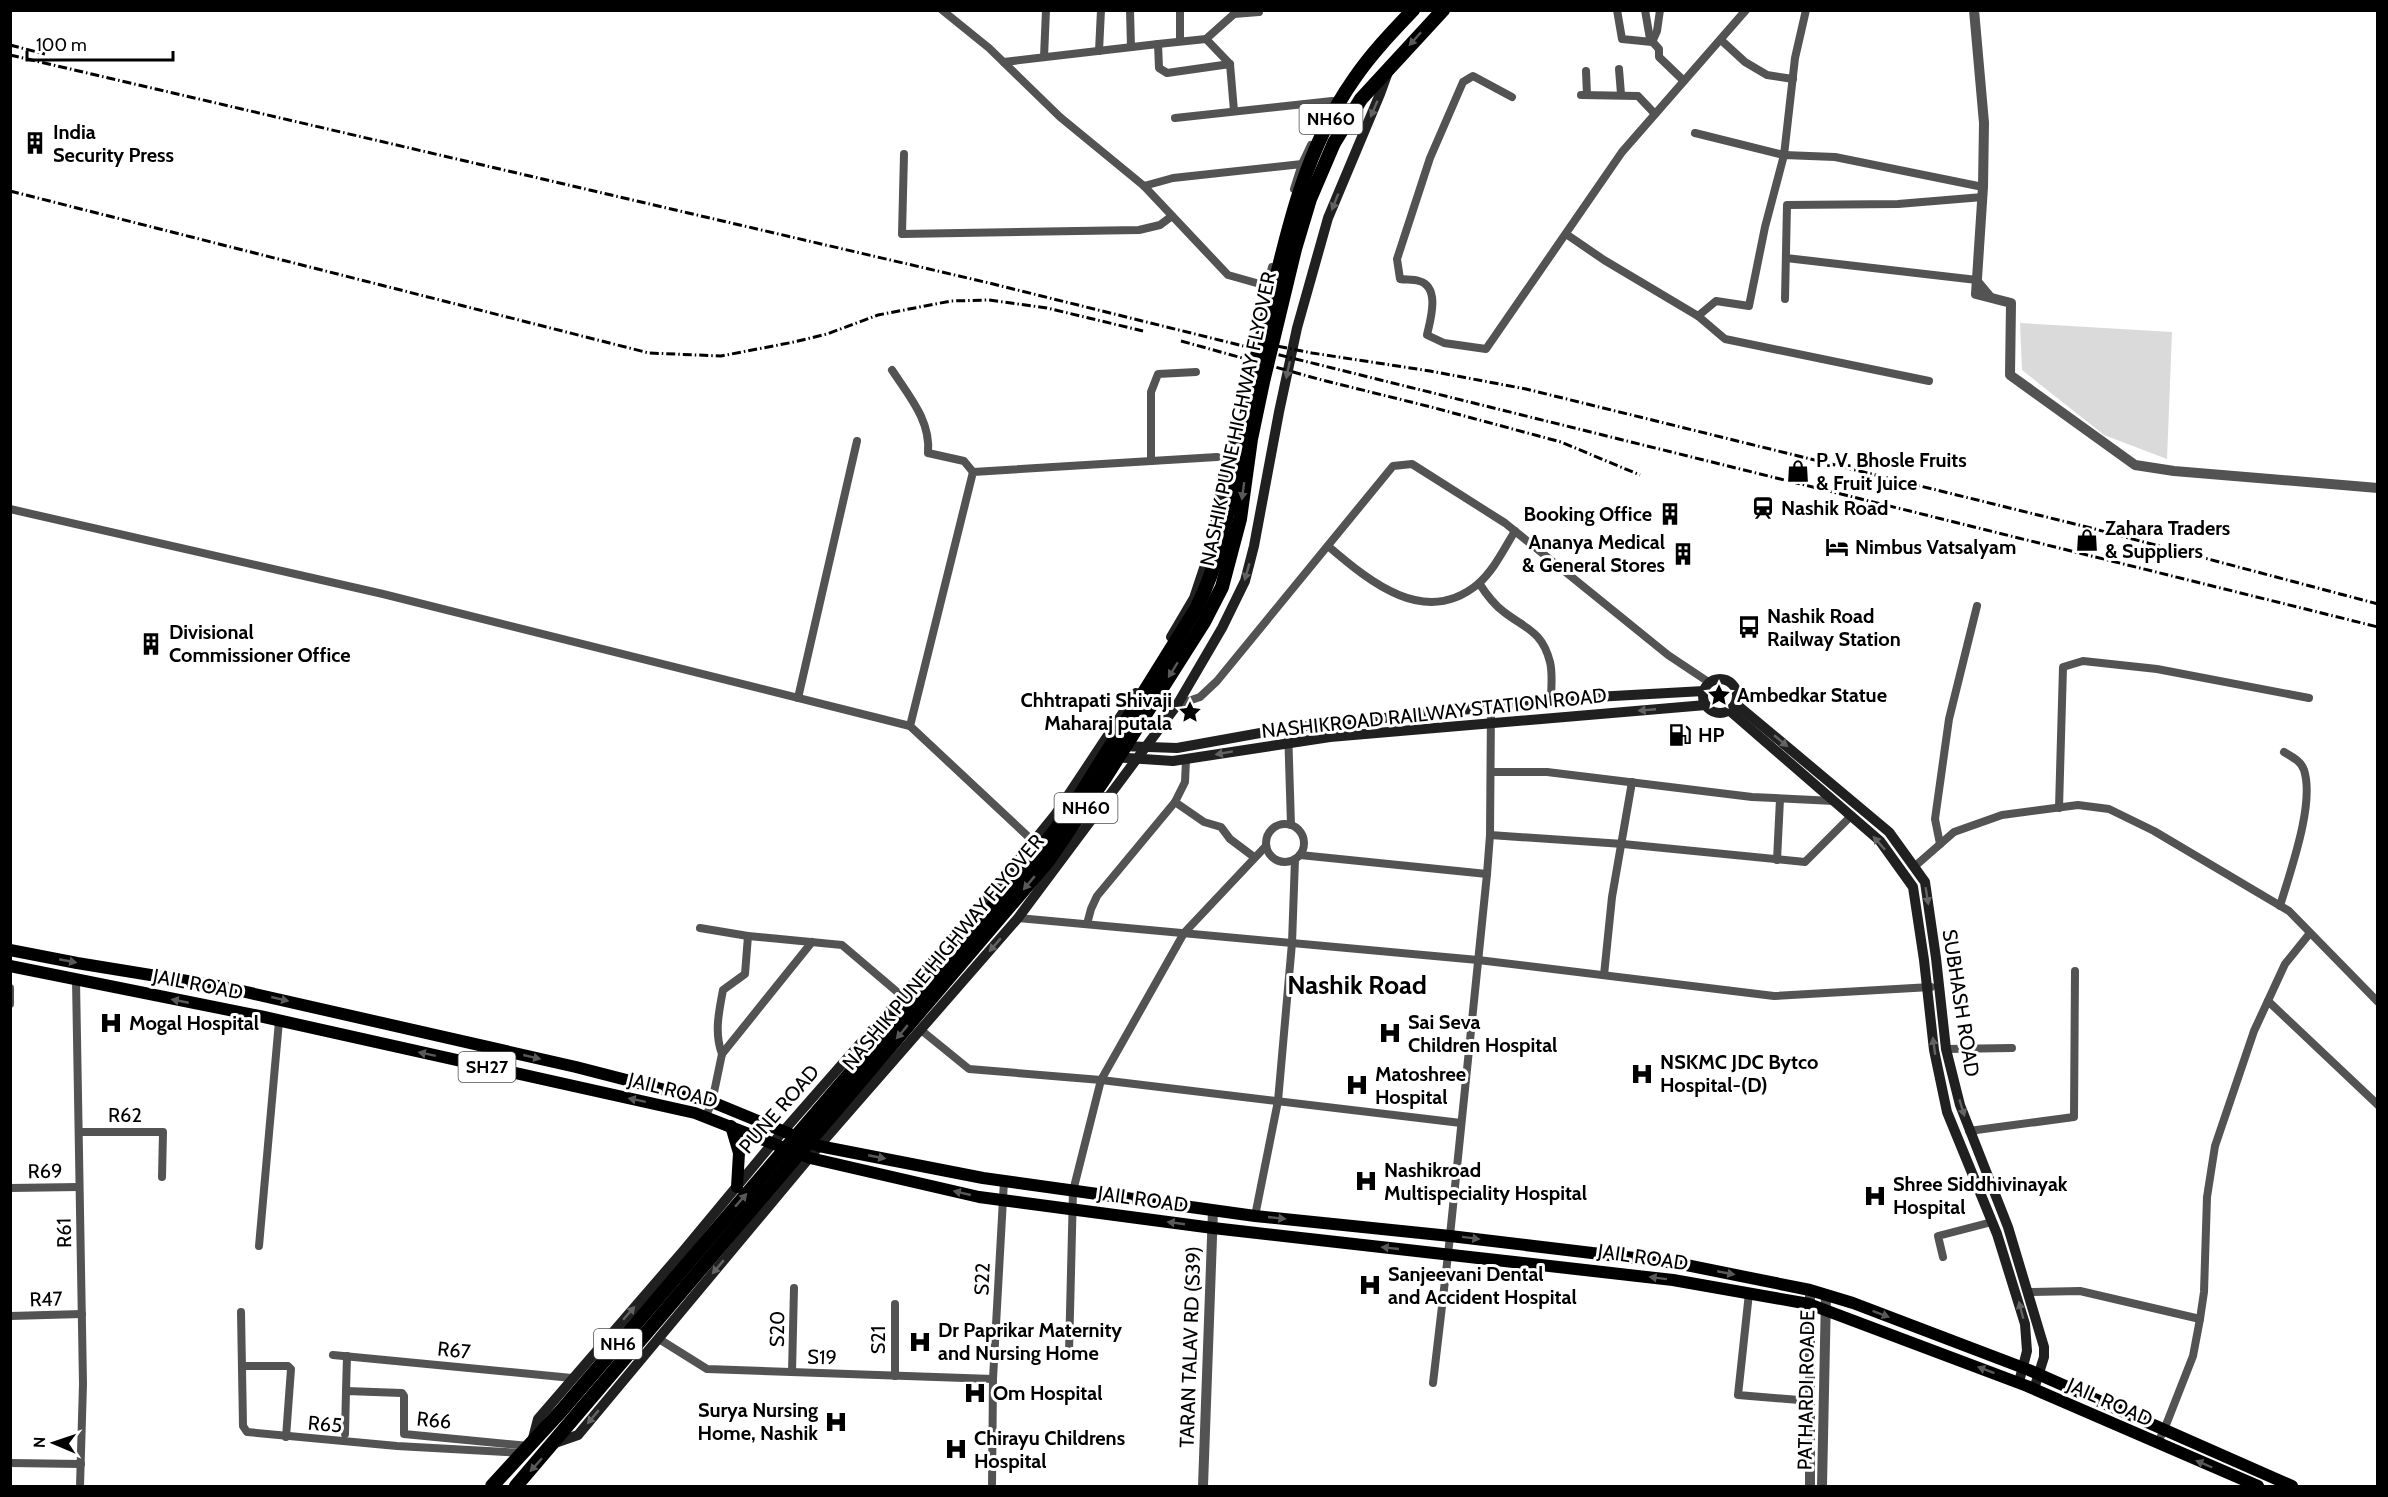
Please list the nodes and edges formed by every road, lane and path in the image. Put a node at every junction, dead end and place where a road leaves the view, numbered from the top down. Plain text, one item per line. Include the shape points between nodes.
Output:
1 (942, 10) edge
2 (1046, 10) edge
3 (1101, 10) edge
4 (1130, 10) edge
5 (1180, 10) edge
6 (1406, 10) edge
7 (1413, 10) edge
8 (1443, 10) edge
9 (1617, 10) edge
10 (1645, 10) edge
11 (1660, 10) edge
12 (1746, 10) edge
13 (1806, 10) edge
14 (1974, 10) edge
15 (1234, 12) edge
16 (1259, 12) edge
17 (1206, 39) junction
18 (1721, 39) junction
19 (1180, 41) junction
20 (1652, 42) junction
21 (1158, 44) junction
22 (1131, 47) junction
23 (1099, 51) junction
24 (1044, 57) junction
25 (1004, 62) junction
26 (1230, 64) junction
27 (1389, 69) junction
28 (1619, 69) dead end
29 (1586, 71) dead end
30 (1793, 79) junction
31 (1684, 81) junction
32 (1621, 94) junction
33 (1512, 97) dead end
34 (1332, 101) junction
35 (1234, 111) junction
36 (1655, 114) junction
37 (1175, 118) dead end
38 (1695, 133) dead end
39 (904, 154) dead end
40 (1784, 155) junction
41 (1302, 164) junction
42 (1144, 186) junction
43 (1983, 192) junction
44 (1172, 216) junction
45 (1566, 234) junction
46 (1289, 248) junction
47 (1786, 258) junction
48 (1977, 281) junction
49 (1785, 299) dead end
50 (1698, 316) junction
51 (892, 370) dead end
52 (1196, 372) dead end
53 (1929, 381) dead end
54 (1244, 414) junction
55 (857, 441) dead end
56 (1222, 457) junction
57 (1151, 461) junction
58 (973, 472) junction
59 (2378, 488) edge
60 (10, 509) edge
61 (1515, 531) junction
62 (1328, 546) junction
63 (1479, 583) junction
64 (1977, 606) dead end
65 (1707, 687) junction
66 (798, 698) junction
67 (2309, 698) dead end
68 (1551, 700) junction
69 (1177, 705) junction
70 (1706, 705) junction
71 (1491, 706) junction
72 (1733, 707) junction
73 (1491, 724) junction
74 (909, 726) junction
75 (1288, 728) junction
76 (1289, 742) junction
77 (1102, 744) junction
78 (1144, 748) junction
79 (2284, 752) dead end
80 (1095, 756) junction
81 (1136, 760) junction
82 (1186, 760) junction
83 (1491, 772) junction
84 (1632, 782) junction
85 (1780, 799) junction
86 (1834, 801) junction
87 (1175, 802) junction
88 (2059, 808) junction
89 (1851, 816) junction
90 (1291, 825) junction
91 (1490, 835) junction
92 (1034, 842) junction
93 (1623, 844) junction
94 (1940, 844) junction
95 (1266, 846) junction
96 (1254, 857) junction
97 (1298, 857) junction
98 (1778, 860) junction
99 (1914, 867) junction
100 (1486, 874) junction
101 (2280, 906) junction
102 (1018, 918) junction
103 (1087, 924) junction
104 (700, 928) dead end
105 (1184, 933) junction
106 (2310, 933) junction
107 (748, 936) junction
108 (812, 942) junction
109 (1292, 943) junction
110 (10, 950) edge
111 (1478, 960) junction
112 (10, 966) edge
113 (2076, 971) dead end
114 (1604, 975) junction
115 (76, 980) junction
116 (1939, 987) junction
117 (10, 988) edge
118 (1927, 988) junction
119 (903, 996) junction
120 (2268, 1001) junction
121 (2378, 1002) edge
122 (10, 1004) edge
123 (279, 1021) junction
124 (921, 1030) junction
125 (1946, 1048) junction
126 (2012, 1048) dead end
127 (722, 1054) junction
128 (1101, 1080) junction
129 (1278, 1101) junction
130 (717, 1104) junction
131 (2378, 1105) edge
132 (706, 1116) junction
133 (1461, 1123) junction
134 (731, 1126) junction
135 (1969, 1131) junction
136 (78, 1132) junction
137 (783, 1132) junction
138 (772, 1144) junction
139 (819, 1146) junction
140 (810, 1158) junction
141 (162, 1177) dead end
142 (1004, 1181) junction
143 (80, 1187) junction
144 (737, 1187) junction
145 (10, 1188) edge
146 (1073, 1191) junction
147 (1003, 1200) junction
148 (1072, 1209) junction
149 (1213, 1210) junction
150 (1255, 1216) junction
151 (1992, 1222) junction
152 (1213, 1228) junction
153 (1450, 1236) junction
154 (259, 1246) dead end
155 (1448, 1255) junction
156 (1943, 1257) dead end
157 (689, 1260) joint
158 (696, 1273) joint
159 (794, 1288) dead end
160 (1810, 1290) junction
161 (2029, 1292) junction
162 (1749, 1293) junction
163 (1826, 1295) junction
164 (895, 1304) dead end
165 (1811, 1305) junction
166 (1826, 1310) junction
167 (241, 1312) dead end
168 (82, 1314) junction
169 (10, 1316) edge
170 (2200, 1319) junction
171 (659, 1339) junction
172 (1069, 1353) dead end
173 (333, 1355) dead end
174 (347, 1356) junction
175 (242, 1366) junction
176 (2023, 1368) junction
177 (792, 1372) junction
178 (2038, 1374) junction
179 (895, 1376) junction
180 (572, 1378) junction
181 (993, 1378) junction
182 (2019, 1382) junction
183 (1433, 1383) dead end
184 (2034, 1389) junction
185 (346, 1391) junction
186 (1811, 1401) junction
187 (2164, 1430) junction
188 (345, 1434) dead end
189 (404, 1434) junction
190 (286, 1437) junction
191 (555, 1443) junction
192 (2157, 1444) junction
193 (403, 1446) junction
194 (528, 1447) junction
195 (10, 1463) edge
196 (81, 1464) junction
197 (2251, 1468) junction
198 (2245, 1481) junction
199 (80, 1486) edge
200 (492, 1486) edge
201 (516, 1486) edge
202 (992, 1486) edge
203 (1203, 1486) edge
204 (1810, 1486) edge
205 (1822, 1486) edge
206 (2258, 1486) edge
207 (2292, 1486) edge

1 - 25 street
2 - 24 street
3 - 23 street
4 - 22 street
5 - 19 street
6 - 34 street
7 - 46 highway, NASHIK PUNE HIGHWAY FLYOVER / NH60 via 1353,80 1330,120 1302,182
8 -> 27 highway, NASHIK PUNE HIGHWAY FLYOVER / NH60
9 - 20 street via 1622,39
10 - 20 street
11 - 20 street
12 - 18 street
13 - 30 street
14 - 43 street via 1984,123
15 - 16 street
15 - 17 street
17 - 19 street
17 - 26 street
18 - 30 street via 1745,62 1767,75
18 - 31 street
19 - 21 street
20 - 31 street via 1659,49 1661,61
21 - 22 street
21 - 26 street via 1159,68 1167,73
22 - 23 street
23 - 24 street
24 - 25 street
25 - 42 street via 1060,117
26 - 35 street
27 - 46 highway, NASHIK PUNE HIGHWAY FLYOVER / NH60 via 1361,99 1334,143
27 -> 69 main road via 1328,218 1297,328 1245,581
28 - 32 street
29 - 32 street via 1584,95
30 - 40 street
31 - 36 street
32 - 36 street via 1638,96
33 - 45 street via 1473,76 1463,82 1430,158 1397,259 1400,279 1420,281 1428,286 1432,296 1427,335 1444,343 1486,349
34 - 35 street
34 - 41 street
35 - 37 street
36 - 45 street via 1622,152
38 - 40 street
39 - 44 street via 902,234 1139,230 1160,225
40 - 43 street via 1835,157
40 - 50 street via 1749,306 1716,301
41 - 42 street via 1173,178
41 - 44 street via 1267,286 1228,275
42 - 44 street
43 - 47 street via 1898,204 1788,205
43 - 48 street
45 - 50 street
46 - 54 highway, NASHIK PUNE HIGHWAY FLYOVER / NH60
46 -> 158 highway, NASHIK PUNE HIGHWAY FLYOVER / NH60 via 1251,439 1240,519 1222,587 1204,622 1048,861
47 - 48 street
47 - 49 street
48 - 59 street via 1976,294 2011,303 2010,375 2135,465
50 - 53 street via 1725,339
51 - 58 street via 921,413 930,440 928,453 964,461
52 - 57 street via 1158,374 1151,392
54 - 56 main road, PUNE ROAD
157 -> 54 highway, NASHIK PUNE HIGHWAY FLYOVER / NH60 via 1031,862 1072,808 1209,582 1229,510
55 - 66 street
56 - 57 street
56 - 77 main road, PUNE ROAD via 1212,544 1194,598
57 - 58 street
58 - 74 street
60 - 66 street via 383,594
61 - 62 street via 1412,464 1393,466
61 - 63 street
61 - 65 street
62 - 63 street via 1360,573 1409,600 1451,599
62 - 69 street via 1217,681 1200,697
63 - 68 street via 1504,612 1540,637 1551,665
64 - 94 street via 1949,718 1935,819
65 - 68 main road
65 - 70 main road
65 - 72 main road via 1720,679 1730,682 1737,690
66 - 74 street
67 - 88 street via 2157,669 2083,661 2063,667
68 - 71 main road
69 - 78 main road
70 - 72 main road via 1714,712 1725,713
70 -> 73 main road, NASHIKROAD RAILWAY STATION ROAD
71 - 73 street
71 - 75 main road
72 - 86 main road, SUBHASH ROAD
72 -> 99 main road, SUBHASH ROAD via 1889,832
73 - 76 main road, NASHIKROAD RAILWAY STATION ROAD
73 - 83 street
74 - 92 street
75 - 76 street
75 - 78 main road via 1188,747
76 -> 82 main road, NASHIKROAD RAILWAY STATION ROAD
76 - 90 street
77 - 78 main road
77 - 80 main road, PUNE ROAD
78 - 81 main road
79 - 101 street via 2304,770 2306,791 2301,833
80 - 81 main road, NASHIKROAD RAILWAY STATION ROAD
80 - 92 main road, PUNE ROAD
81 - 82 main road, NASHIKROAD RAILWAY STATION ROAD
81 - 102 main road
82 - 87 street via 1185,782
83 - 84 street via 1547,772
83 - 91 street
84 - 85 street
84 - 93 street
85 - 86 street
85 - 98 street
86 - 89 main road, SUBHASH ROAD
87 - 96 street via 1204,822 1221,827
87 - 103 street via 1097,896
88 - 94 street via 2002,815 1954,832
88 - 101 street via 2109,809 2154,831
89 - 98 street via 1805,862
118 -> 89 main road, SUBHASH ROAD via 1913,887 1880,841
90 - 95 street via 1280,824 1270,830
90 - 97 street via 1303,838 1303,850
91 - 93 street
91 - 100 street
92 - 119 main road, PUNE ROAD
93 - 98 street
93 - 114 street via 1612,897
94 - 99 street
95 - 96 street
95 - 97 street via 1277,861
96 - 105 street
97 - 100 street
97 - 109 street
99 -> 116 main road, SUBHASH ROAD via 1924,882
100 - 111 street
101 - 106 street
102 - 103 street
102 -> 124 main road
103 - 105 street
104 - 107 street
105 - 109 street
105 - 128 street
106 - 120 street via 2285,964
106 - 121 street
107 - 108 street
107 - 127 street via 745,974 723,990 717,1024
108 - 119 street via 842,945
108 - 127 street
109 - 111 street
109 - 129 street
110 -> 130 main road, JAIL ROAD via 224,987 576,1067
111 - 114 street
111 - 133 street
112 - 115 main road, JAIL ROAD / SH27
113 - 135 street via 2074,1117
114 - 118 street via 1774,996
123 -> 115 main road, JAIL ROAD / SH27
115 - 136 street, R61
116 - 118 street
116 - 125 main road, SUBHASH ROAD
117 - 122 street
151 -> 118 main road, SUBHASH ROAD via 1947,1112
119 - 137 main road, PUNE ROAD
120 - 131 street
120 - 170 street via 2254,1030 2215,1146 2207,1197
132 -> 123 main road, JAIL ROAD / SH27
123 - 154 street
124 - 128 street via 974,1071
124 - 139 main road
125 - 126 street
125 -> 135 main road, SUBHASH ROAD
127 - 130 street
128 - 129 street
128 - 146 street
129 - 133 street
129 - 150 street
130 - 132 street
130 - 137 main road, JAIL ROAD
132 - 134 main road, JAIL ROAD / SH27
133 - 153 street
134 - 138 main road, JAIL ROAD / SH27
134 - 144 main road via 739,1154
135 - 161 main road, SUBHASH ROAD via 2008,1227
136 - 141 street, R62 via 163,1132
136 - 143 street, R61
137 - 138 main road, PUNE ROAD
137 - 139 main road, JAIL ROAD
138 - 140 main road, JAIL ROAD / SH27
138 - 144 main road, PUNE ROAD
139 - 140 main road
139 -> 142 main road, JAIL ROAD
147 -> 140 main road, JAIL ROAD
140 -> 171 main road
142 - 146 main road, JAIL ROAD
142 - 147 street, S22
143 - 145 street, R69
143 - 168 street, R61
180 -> 144 main road, PUNE ROAD
146 - 148 street
146 - 149 main road, JAIL ROAD
147 - 148 main road, JAIL ROAD
147 - 181 street, S22
152 -> 148 main road, JAIL ROAD
148 - 172 street
149 - 150 main road, JAIL ROAD
149 - 152 street, TARAN TALAV RD (S39)
150 -> 153 main road, JAIL ROAD
151 - 156 street via 1938,1236
176 -> 151 main road, SUBHASH ROAD via 2027,1352 2025,1324
155 -> 152 main road, JAIL ROAD
152 - 203 street, TARAN TALAV RD (S39)
153 - 155 street
153 -> 160 main road, JAIL ROAD via 1676,1263
162 -> 155 main road, JAIL ROAD
155 - 183 street
157 - 194 highway, NASHIK PUNE HIGHWAY FLYOVER / NH6
158 - 191 highway, NASHIK PUNE HIGHWAY FLYOVER / NH6
159 - 177 street, S20
160 - 163 main road, JAIL ROAD
160 - 165 street
161 - 170 street via 2080,1291
161 - 178 main road, SUBHASH ROAD via 2044,1347
162 - 165 main road, JAIL ROAD
162 - 186 street via 1738,1395
163 - 166 street, PATHARDI ROADE
163 -> 176 main road, JAIL ROAD
164 - 179 street, S21
165 - 166 main road, JAIL ROAD
165 - 186 street
182 -> 166 main road, JAIL ROAD
166 - 205 street, PATHARDI ROADE
167 - 175 street, R65
168 - 169 street, R47
168 - 196 street, R61
170 - 187 street via 2193,1356
171 - 177 street, S19 via 706,1369
171 -> 191 main road via 578,1435
173 - 174 street, R67
174 - 180 street, R67
174 - 185 street
175 - 190 street, R65 via 244,1430
175 - 190 street via 291,1369
176 - 178 main road, JAIL ROAD
176 - 182 main road, SUBHASH ROAD
177 - 179 street, S19
178 - 184 main road, SUBHASH ROAD
178 - 187 main road, JAIL ROAD
179 - 181 street, S19
180 - 194 main road, PUNE ROAD via 538,1419
181 - 202 street, S22
182 - 184 main road, JAIL ROAD
184 - 192 main road, JAIL ROAD
185 - 188 street
185 - 189 street, R66 via 402,1393
186 - 204 street
187 - 192 street
187 - 197 main road, JAIL ROAD
189 - 193 street
189 - 194 street, R66
190 - 193 street, R65
191 -> 201 highway, NASHIK PUNE HIGHWAY FLYOVER
198 -> 192 main road, JAIL ROAD
193 - 194 street, R65
194 - 200 highway, NH6
195 - 196 street
196 - 199 street, R61
197 - 198 main road
197 - 207 main road, JAIL ROAD
198 - 206 main road, JAIL ROAD

